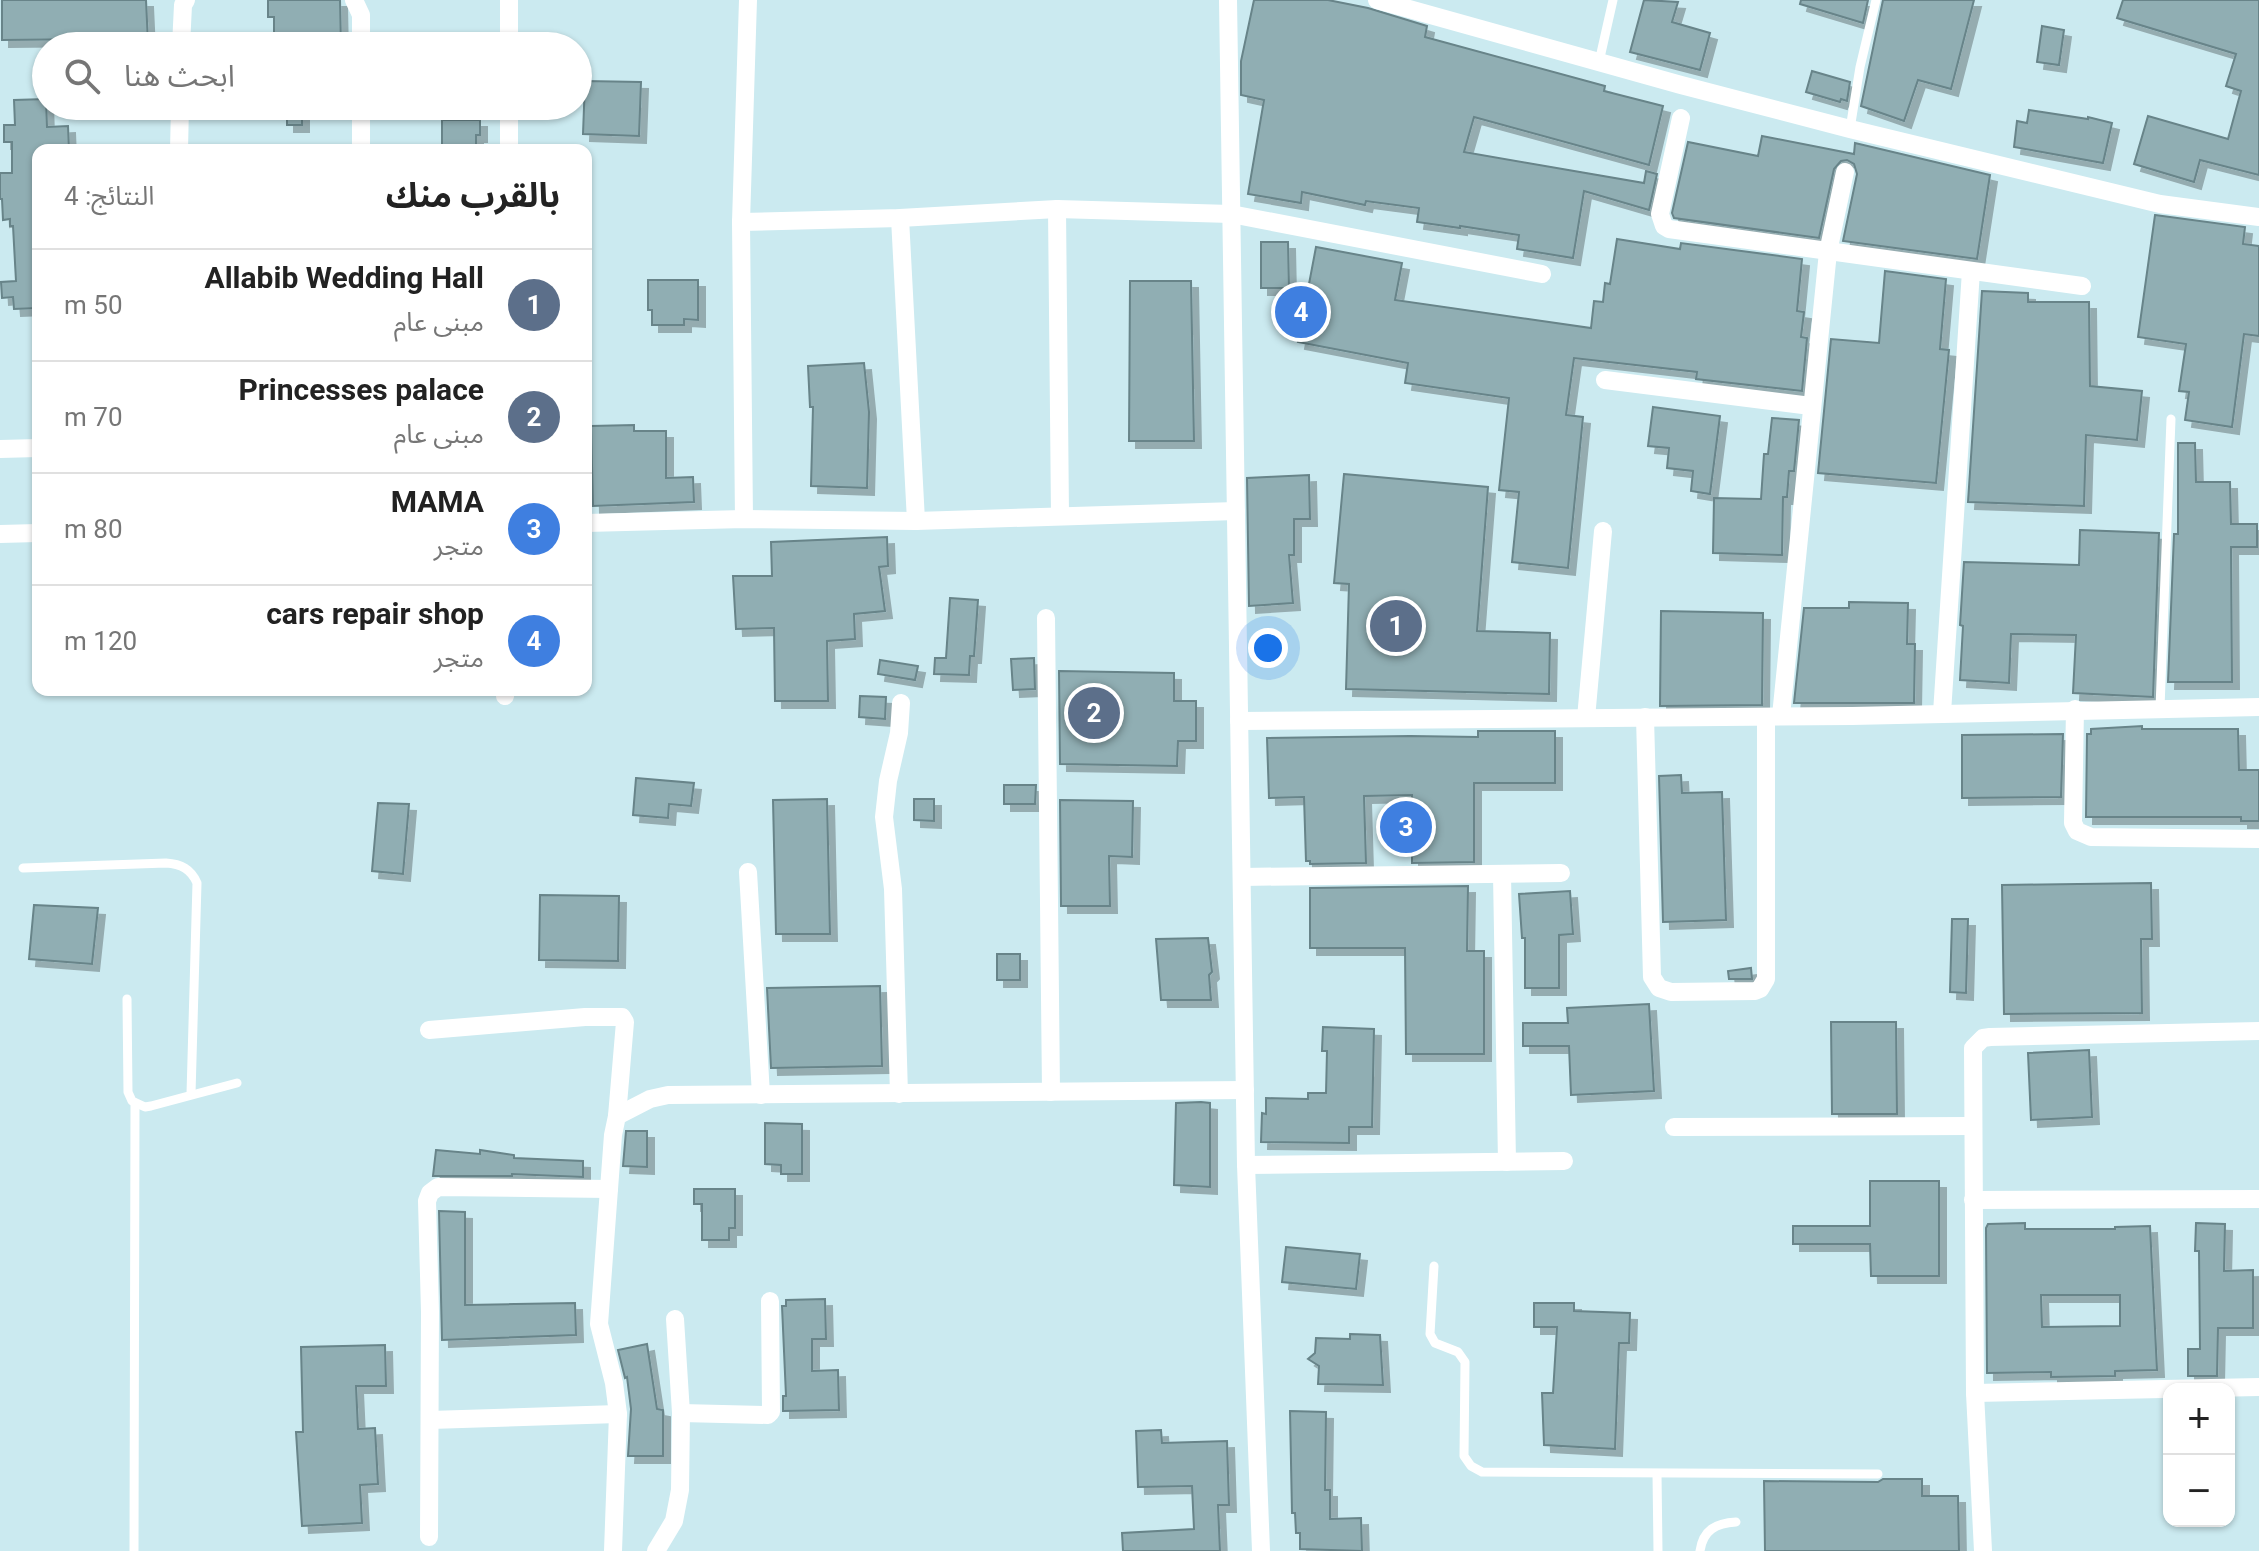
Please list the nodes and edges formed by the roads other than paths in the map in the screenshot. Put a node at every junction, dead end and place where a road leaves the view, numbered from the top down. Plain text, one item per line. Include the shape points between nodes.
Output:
1 (186, 0) edge
2 (354, 0) edge
3 (509, 0) edge
4 (748, 0) edge
5 (1228, 0) edge
6 (1377, 0) edge
7 (1613, 0) edge
8 (1876, 0) edge
9 (182, 32) edge
10 (361, 32) edge
11 (509, 32) edge
12 (1599, 62) junction
13 (1681, 118) dead end
14 (180, 120) edge
15 (361, 120) edge
16 (509, 120) edge
17 (1850, 129) junction
18 (179, 144) edge
19 (361, 144) edge
20 (509, 144) edge
21 (1845, 172) dead end
22 (1057, 209) junction
23 (1231, 214) junction
24 (2259, 217) edge
25 (900, 218) junction
26 (741, 222) junction
27 (1828, 252) junction
28 (1971, 271) junction
29 (1542, 274) dead end
30 (2082, 286) dead end
31 (1605, 380) dead end
32 (1811, 406) junction
33 (2171, 419) dead end
34 (32, 448) edge
35 (0, 449) edge
36 (1236, 511) junction
37 (1060, 515) junction
38 (744, 519) junction
39 (916, 521) junction
40 (592, 523) edge
41 (1603, 531) dead end
42 (32, 533) edge
43 (0, 534) edge
44 (1046, 618) dead end
45 (901, 703) dead end
46 (2259, 707) edge
47 (2160, 708) junction
48 (2075, 709) junction
49 (1942, 713) junction
50 (1774, 716) junction
51 (1645, 717) junction
52 (1586, 718) junction
53 (1239, 721) junction
54 (2259, 839) edge
55 (23, 868) dead end
56 (748, 872) dead end
57 (1561, 873) dead end
58 (1502, 874) junction
59 (1242, 877) junction
60 (127, 999) dead end
61 (429, 1030) dead end
62 (2259, 1031) edge
63 (237, 1083) dead end
64 (1245, 1090) junction
65 (1051, 1092) junction
66 (191, 1094) junction
67 (899, 1094) junction
68 (761, 1095) junction
69 (135, 1103) junction
70 (617, 1116) junction
71 (1972, 1126) junction
72 (1674, 1127) dead end
73 (1564, 1161) dead end
74 (1507, 1162) junction
75 (1246, 1165) junction
76 (609, 1189) junction
77 (2259, 1199) edge
78 (1973, 1200) junction
79 (1434, 1266) dead end
80 (770, 1301) dead end
81 (675, 1319) dead end
82 (2259, 1387) edge
83 (1975, 1393) junction
84 (681, 1413) junction
85 (618, 1414) junction
86 (430, 1420) junction
87 (1657, 1474) junction
88 (1878, 1474) dead end
89 (1736, 1522) dead end
90 (429, 1537) dead end
91 (134, 1551) edge
92 (613, 1551) edge
93 (656, 1551) edge
94 (1261, 1551) edge
95 (1658, 1551) edge
96 (1700, 1551) edge
97 (1983, 1551) edge

1 - 9 street
2 - 10 street
3 - 11 street
4 - 26 street
5 - 23 street
6 - 12 street
7 - 12 lane
8 - 17 lane
12 - 17 street
13 - 27 street via 1660,214 1664,226
14 - 18 street
15 - 19 street
16 - 20 street
17 - 24 street via 2160,204
21 - 27 street
22 - 23 street
22 - 25 street
22 - 37 street
23 - 29 street
23 - 36 street
25 - 26 street
25 - 39 street
26 - 38 street
27 - 28 street
27 - 32 street
28 - 30 street
28 - 49 street
31 - 32 street
32 - 50 street
33 - 47 lane
34 - 35 street
36 - 37 street
36 - 53 street
37 - 39 street
38 - 39 street
38 - 40 street
41 - 52 street
42 - 43 street
44 - 65 street
45 - 67 street via 884,817 893,889
46 - 47 street
47 - 48 street
48 - 49 street
48 - 54 street via 2077,831 2091,837
49 - 50 street
50 - 51 street
50 - 51 street via 1766,979 1755,991 1671,992 1659,988 1652,977
51 - 52 street
52 - 53 street
53 - 59 street
55 - 66 lane via 166,863 192,874 197,883
56 - 68 street
57 - 58 street
58 - 59 street
58 - 74 street
59 - 64 street
60 - 69 lane via 128,1092
61 - 70 street via 622,1017
62 - 71 street via 1983,1038 1973,1048
63 - 66 lane
64 - 65 street
64 - 75 street
65 - 67 street
66 - 69 lane via 145,1107
67 - 68 street
68 - 70 street via 668,1095
69 - 91 lane
70 - 76 street
71 - 72 street
71 - 78 street
73 - 74 street
74 - 75 street
75 - 94 street
76 - 85 street via 599,1324
76 - 86 street via 438,1187 430,1193
77 - 78 street
78 - 83 street
79 - 87 lane via 1430,1334 1465,1362 1464,1456 1471,1466 1496,1473
80 - 84 street via 771,1412
81 - 84 street
82 - 83 street
83 - 97 street
84 - 93 street via 678,1506
85 - 86 street
85 - 92 street
86 - 90 street
87 - 88 lane
87 - 95 lane
89 - 96 lane via 1711,1528

